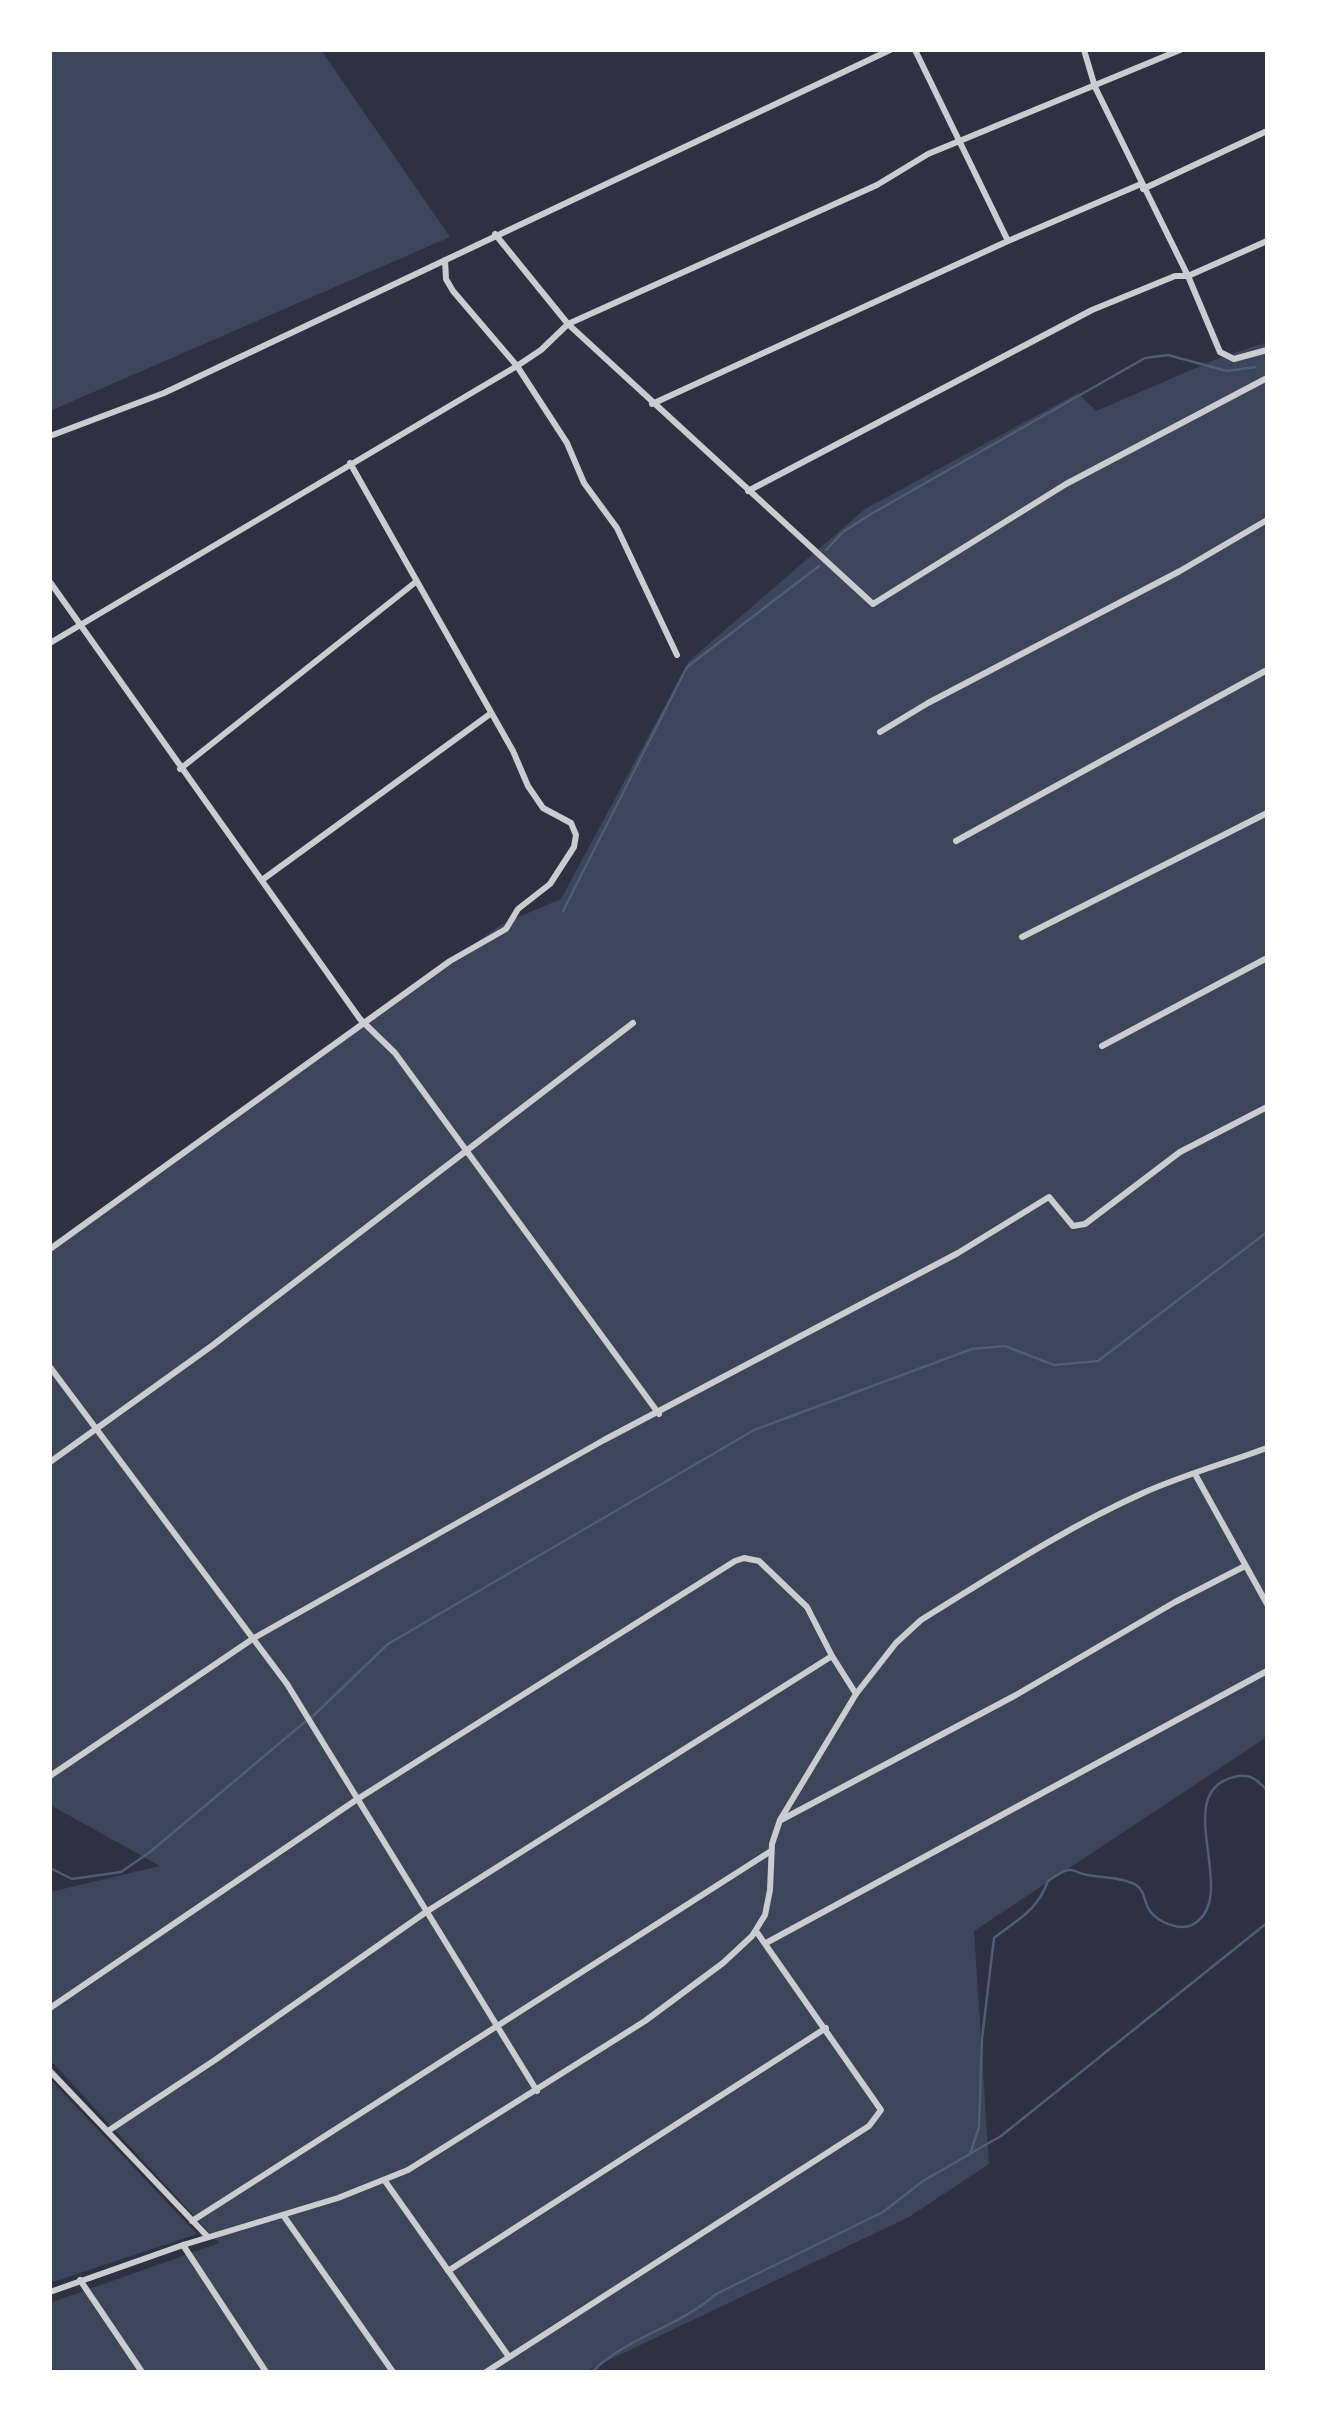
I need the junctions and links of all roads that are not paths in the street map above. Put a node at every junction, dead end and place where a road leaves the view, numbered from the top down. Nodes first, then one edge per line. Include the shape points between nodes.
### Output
1 (890, 50) edge
2 (916, 50) edge
3 (1084, 50) edge
4 (1180, 50) edge
5 (1095, 88) junction
6 (1267, 131) edge
7 (960, 142) junction
8 (1142, 187) junction
9 (495, 234) junction
10 (1267, 241) edge
11 (1008, 242) junction
12 (445, 259) junction
13 (1188, 276) junction
14 (568, 324) junction
15 (1267, 350) edge
16 (517, 366) junction
17 (1267, 378) edge
18 (652, 404) junction
19 (50, 436) edge
20 (350, 463) junction
21 (747, 492) junction
22 (1267, 520) edge
23 (417, 581) junction
24 (50, 582) edge
25 (81, 622) junction
26 (50, 643) edge
27 (677, 654) dead end
28 (1267, 670) edge
29 (490, 714) junction
30 (880, 732) dead end
31 (180, 769) junction
32 (1267, 812) edge
33 (956, 841) dead end
34 (262, 880) junction
35 (1022, 937) dead end
36 (1267, 958) edge
37 (364, 1024) junction
38 (634, 1024) dead end
39 (1102, 1046) dead end
40 (1267, 1107) edge
41 (466, 1152) junction
42 (50, 1249) edge
43 (50, 1367) edge
44 (659, 1414) junction
45 (96, 1429) junction
46 (1267, 1448) edge
47 (50, 1462) edge
48 (1195, 1474) junction
49 (1245, 1566) junction
50 (1267, 1604) edge
51 (254, 1638) junction
52 (832, 1656) junction
53 (1267, 1671) edge
54 (856, 1694) junction
55 (50, 1776) edge
56 (356, 1800) junction
57 (780, 1820) junction
58 (771, 1851) junction
59 (426, 1912) junction
60 (756, 1931) junction
61 (766, 1942) junction
62 (50, 2008) edge
63 (496, 2026) junction
64 (826, 2028) junction
65 (50, 2070) edge
66 (537, 2091) junction
67 (108, 2131) junction
68 (385, 2181) junction
69 (283, 2215) junction
70 (192, 2221) junction
71 (208, 2238) junction
72 (183, 2245) junction
73 (448, 2270) junction
74 (80, 2280) junction
75 (50, 2292) edge
76 (509, 2358) junction
77 (142, 2372) edge
78 (266, 2372) edge
79 (393, 2372) edge
80 (486, 2372) edge

1 - 9 street
2 - 7 street
3 - 5 street
4 - 5 street
5 - 7 street
5 - 8 street
6 - 8 street
7 - 11 street
7 - 14 street
8 - 11 street
8 - 13 street
9 - 12 street
9 - 14 street
10 - 13 street
11 - 18 street
12 - 16 street via 453,291
12 - 19 street via 164,393
13 - 15 street via 1220,352 1234,359
13 - 21 street via 1092,310
14 - 16 street
14 - 18 street
16 - 20 street
16 - 27 street via 617,528
17 - 21 street via 1066,484 873,604
18 - 21 street
20 - 23 street
20 - 25 street
22 - 30 street
23 - 29 street
23 - 31 street
24 - 25 street
25 - 26 street
25 - 31 street
28 - 33 street
29 - 34 street
29 - 37 street via 540,805 570,822 574,847 550,884 506,928
31 - 34 street
32 - 35 street
34 - 37 street
36 - 39 street
37 - 41 street via 395,1053
37 - 42 street
38 - 41 street
40 - 44 street via 1180,1152 1085,1224 1072,1226 1049,1197
41 - 44 street
41 - 45 street
43 - 45 street
44 - 51 street
45 - 47 street
45 - 51 street
46 - 48 street
48 - 49 street
48 - 54 street via 1098,1514 921,1620
49 - 50 street
49 - 57 street
51 - 55 street
51 - 56 street
52 - 54 street
52 - 56 street via 807,1606 759,1561 744,1558
52 - 59 street
53 - 61 street
54 - 57 street
56 - 59 street
56 - 62 street
57 - 58 street
58 - 60 street via 769,1897
58 - 63 street
59 - 63 street
59 - 67 street
60 - 61 street
60 - 66 street via 676,1998
61 - 64 street
63 - 66 street
63 - 70 street
64 - 73 street
64 - 76 street via 881,2110 868,2126
65 - 67 street
66 - 68 street
67 - 70 street
68 - 69 street
68 - 73 street
69 - 71 street
69 - 79 street
70 - 71 street
71 - 72 street
72 - 74 street
72 - 78 street
73 - 76 street
74 - 75 street
74 - 77 street
76 - 80 street

